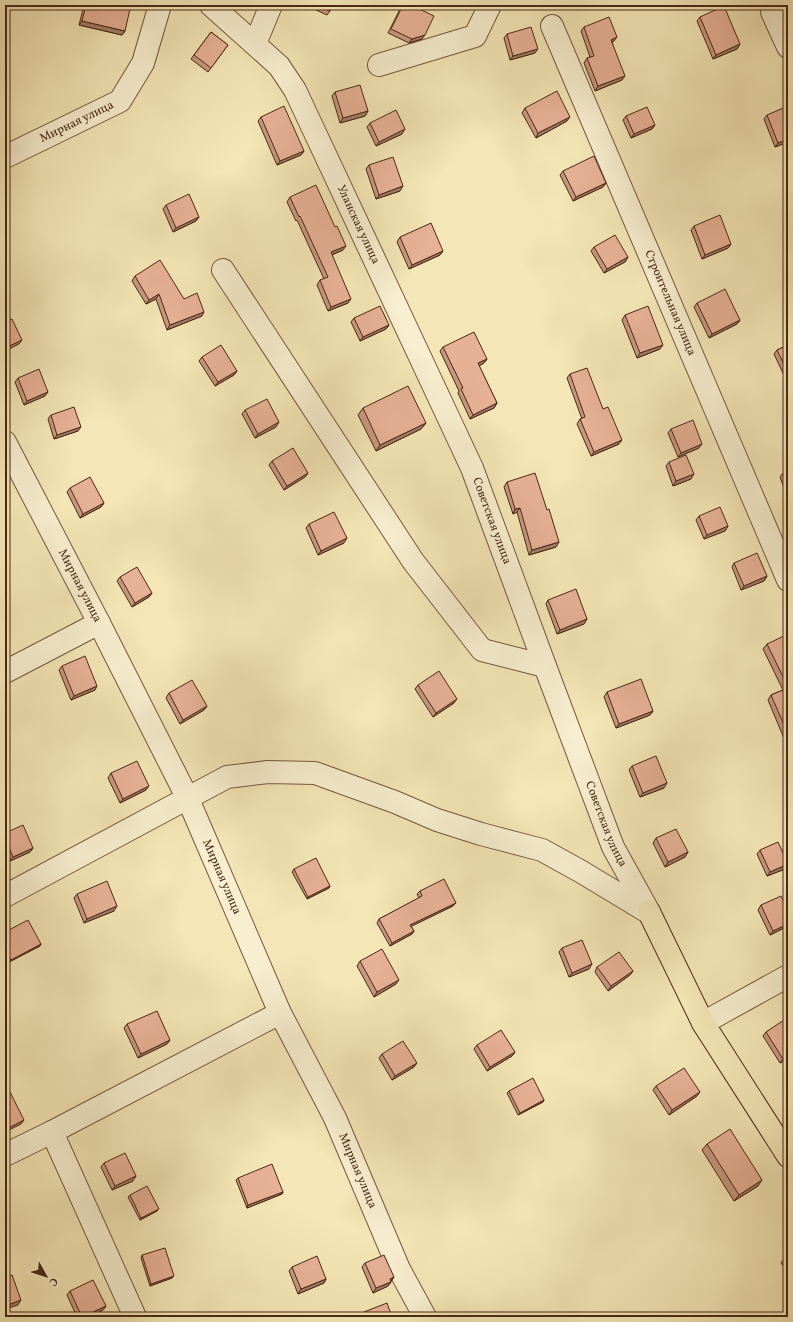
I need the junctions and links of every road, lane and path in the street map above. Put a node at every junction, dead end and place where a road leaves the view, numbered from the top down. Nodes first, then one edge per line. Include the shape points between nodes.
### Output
1 (160, 5) edge
2 (211, 5) edge
3 (271, 5) edge
4 (490, 5) edge
5 (773, 12) edge
6 (552, 26) dead end
7 (255, 44) junction
8 (788, 47) edge
9 (379, 65) dead end
10 (5, 157) edge
11 (223, 270) dead end
12 (6, 445) edge
13 (472, 468) joint
14 (788, 580) edge
15 (99, 623) junction
16 (545, 666) junction
17 (5, 672) edge
18 (188, 799) junction
19 (5, 896) edge
20 (649, 912) junction
21 (788, 976) edge
22 (280, 1013) junction
23 (703, 1023) junction
24 (52, 1132) junction
25 (5, 1155) edge
26 (788, 1156) edge
27 (135, 1317) edge
28 (425, 1317) edge

1 - 10 street, Мирная улица via 143,62 120,101
2 - 7 street, Уланская улица
3 - 7 street
4 - 9 street via 475,36
5 - 8 street
6 - 14 street, Строительная улица
7 - 13 street, Уланская улица via 279,66 295,90
11 - 16 street via 413,561 482,650
12 - 15 street, Мирная улица
13 - 16 street, Советская улица
15 - 17 street
15 - 18 street, Мирная улица
16 - 20 street, Советская улица via 613,847
18 - 19 street
18 - 20 street via 227,777 268,772 315,773 437,820 542,850
18 - 22 street, Мирная улица
20 - 23 main road, Советская улица
21 - 23 street
22 - 24 street
22 - 28 street, Мирная улица via 335,1118 399,1269
23 - 26 main road, Советская улица
24 - 25 street
24 - 27 street

